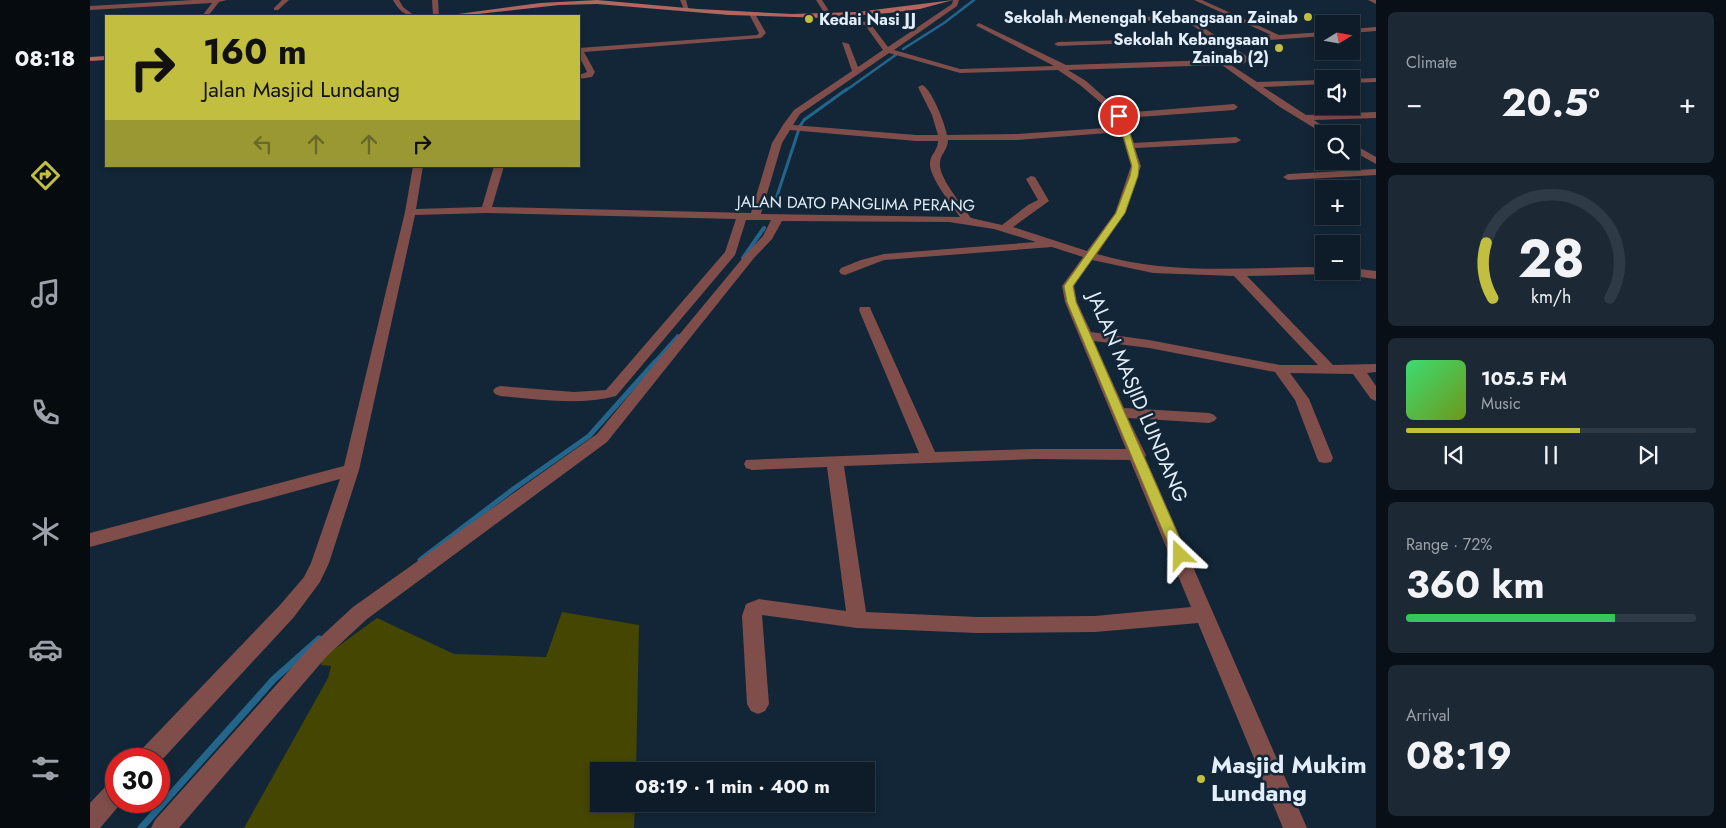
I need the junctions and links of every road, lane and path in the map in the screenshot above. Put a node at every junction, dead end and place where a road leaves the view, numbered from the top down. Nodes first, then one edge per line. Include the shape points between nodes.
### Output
1 (216, 0) edge
2 (224, 0) edge
3 (286, 0) edge
4 (396, 0) edge
5 (435, 0) edge
6 (683, 0) edge
7 (819, 0) edge
8 (950, 0) edge
9 (956, 0) edge
10 (1197, 0) edge
11 (1371, 0) edge
12 (596, 1) edge
13 (1376, 2) edge
14 (90, 8) edge
15 (276, 9) dead end
16 (687, 10) junction
17 (752, 14) junction
18 (827, 14) junction
19 (206, 15) edge
20 (411, 15) edge
21 (436, 15) edge
22 (455, 15) edge
23 (1033, 21) dead end
24 (979, 26) dead end
25 (1376, 29) edge
26 (1360, 31) edge
27 (1315, 35) edge
28 (1280, 37) junction
29 (1161, 40) dead end
30 (1221, 41) junction
31 (1122, 42) junction
32 (845, 44) dead end
33 (1058, 44) dead end
34 (1129, 47) dead end
35 (887, 50) junction
36 (580, 52) edge
37 (580, 52) edge
38 (848, 55) junction
39 (857, 56) dead end
40 (105, 58) edge
41 (1142, 58) dead end
42 (90, 59) edge
43 (1223, 62) junction
44 (1148, 64) junction
45 (1064, 68) junction
46 (856, 71) junction
47 (580, 77) edge
48 (1376, 80) edge
49 (1360, 81) edge
50 (1315, 82) edge
51 (1254, 85) junction
52 (922, 87) dead end
53 (1234, 107) dead end
54 (1376, 115) edge
55 (1119, 116) junction
56 (1304, 118) junction
57 (1315, 125) edge
58 (795, 128) junction
59 (1124, 130) junction
60 (944, 137) junction
61 (1236, 140) dead end
62 (1130, 146) junction
63 (1360, 149) edge
64 (1376, 150) edge
65 (1360, 151) edge
66 (1376, 161) edge
67 (418, 167) edge
68 (499, 167) edge
69 (1376, 172) edge
70 (1288, 177) dead end
71 (1031, 179) dead end
72 (486, 210) junction
73 (410, 212) junction
74 (749, 216) junction
75 (778, 217) junction
76 (967, 220) junction
77 (1005, 228) junction
78 (1055, 243) junction
79 (1091, 255) junction
80 (1315, 270) edge
81 (845, 271) dead end
82 (1238, 273) junction
83 (1360, 273) edge
84 (1376, 275) edge
85 (865, 310) dead end
86 (1088, 336) junction
87 (1376, 368) edge
88 (1280, 369) junction
89 (1329, 369) junction
90 (1358, 370) junction
91 (500, 391) dead end
92 (1376, 396) edge
93 (1120, 413) junction
94 (1209, 418) dead end
95 (1138, 455) junction
96 (930, 458) junction
97 (1324, 458) dead end
98 (835, 463) junction
99 (752, 464) dead end
100 (351, 470) junction
101 (90, 540) edge
102 (1205, 614) junction
103 (857, 620) junction
104 (758, 704) dead end
105 (158, 748) edge
106 (105, 804) edge
107 (90, 821) edge
108 (163, 828) edge
109 (1295, 828) edge

1 - 2 street
1 - 14 street
1 - 19 street
3 - 15 street
4 - 20 street
5 - 21 street
6 - 16 street
7 - 18 street
8 - 18 main road via 899,10
9 - 35 street via 956,5
10 - 28 street
11 - 13 street
12 - 16 main road
12 - 22 main road
16 - 17 main road
17 - 18 main road
17 - 36 street via 763,33 759,37
18 - 35 street via 834,22 867,24
23 - 30 street via 1174,18 1191,23
24 - 45 street, JALAN MASJID LUNDANG
25 - 26 street
27 - 28 street
28 - 30 street
29 - 31 street
30 - 43 street via 1248,59
31 - 33 street
31 - 34 street
32 - 38 street
35 - 45 street via 960,71
35 - 46 street via 870,58
37 - 47 street via 591,72
38 - 39 street
38 - 46 street
40 - 42 main road
41 - 44 street
43 - 44 street
43 - 51 street
44 - 45 street
45 - 55 street, JALAN MASJID LUNDANG
46 - 58 street via 797,112
48 - 49 street
50 - 51 street
51 - 56 street
52 - 60 street
53 - 55 street
54 - 56 street
55 - 59 street, JALAN MASJID LUNDANG
56 - 57 street
58 - 60 street via 916,138
58 - 74 street via 777,143
59 - 60 street via 1026,137
59 - 62 street, JALAN MASJID LUNDANG
60 - 76 street via 942,151 934,165
61 - 62 street
62 - 79 street, JALAN MASJID LUNDANG via 1136,166 1131,185 1120,213
63 - 64 street
65 - 66 street
67 - 73 street
68 - 72 street
69 - 70 street
71 - 77 street via 1044,202
72 - 73 street, JALAN DATO PANGLIMA PERANG
72 - 74 street, JALAN DATO PANGLIMA PERANG
73 - 100 street
74 - 75 street, JALAN DATO PANGLIMA PERANG
74 - 91 street via 731,253 610,393 599,396
75 - 76 street, JALAN DATO PANGLIMA PERANG
75 - 108 street via 768,237 602,438 360,613 320,650
76 - 77 street, JALAN DATO PANGLIMA PERANG
77 - 78 street, JALAN DATO PANGLIMA PERANG
78 - 79 street, JALAN DATO PANGLIMA PERANG
78 - 81 street via 884,257
79 - 82 street, JALAN DATO PANGLIMA PERANG via 1158,271
79 - 86 street, JALAN MASJID LUNDANG via 1068,286
80 - 82 street, JALAN DATO PANGLIMA PERANG
82 - 89 street
83 - 84 street
85 - 96 street
86 - 88 street via 1150,344
86 - 93 street, JALAN MASJID LUNDANG
87 - 90 street
88 - 89 street
88 - 97 street via 1302,399
89 - 90 street
90 - 92 street
93 - 94 street
93 - 95 street, JALAN MASJID LUNDANG
95 - 96 street
95 - 102 street, JALAN MASJID LUNDANG
96 - 98 street
98 - 99 street
98 - 103 street
100 - 101 street
100 - 105 street via 311,582
102 - 103 street via 1095,624 977,625
102 - 109 street, JALAN MASJID LUNDANG
103 - 104 street via 759,607 753,610
106 - 107 street

